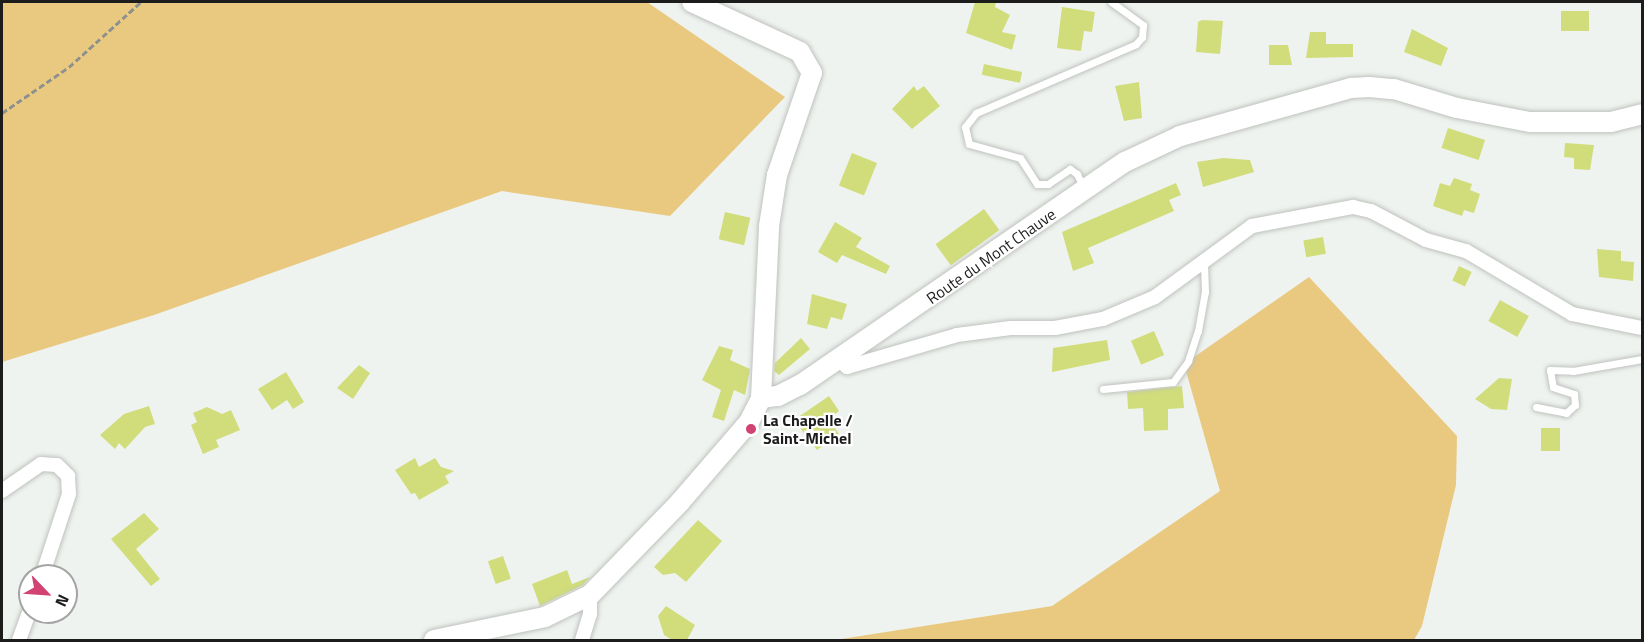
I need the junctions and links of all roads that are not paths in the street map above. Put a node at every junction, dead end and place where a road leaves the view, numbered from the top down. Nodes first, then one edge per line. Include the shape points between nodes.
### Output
1 (692, 2) edge
2 (1111, 2) edge
3 (1642, 114) edge
4 (1085, 191) junction
5 (1204, 262) junction
6 (1642, 328) edge
7 (1642, 359) edge
8 (839, 360) junction
9 (1103, 389) dead end
10 (762, 398) junction
11 (1536, 407) dead end
12 (2, 491) edge
13 (46, 564) edge
14 (590, 595) junction
15 (25, 624) edge
16 (19, 640) edge
17 (434, 640) edge
18 (582, 640) edge

1 - 10 street via 800,52 812,73 777,175 769,226
2 - 4 lane via 1143,25 1142,38 1136,44 976,113 965,126 969,144 1020,158 1037,184 1048,184 1070,169
3 - 4 street, Route du Mont Chauve via 1611,122 1530,122 1457,108 1394,89 1351,88 1180,136 1125,162
4 - 8 street, Route du Mont Chauve
5 - 6 street via 1252,226 1353,207 1371,211 1426,240 1466,251 1572,314
5 - 8 street via 1155,297 1103,319 1055,328 1011,328 957,335 847,367
5 - 9 lane via 1205,292 1198,332 1188,361 1173,382
7 - 11 lane via 1573,371 1550,370 1553,387 1574,394 1575,405 1566,413
8 - 10 street, Route du Mont Chauve via 789,390
10 - 14 street via 749,422 727,448
12 - 13 street via 40,464 57,465 68,476 69,494
14 - 17 street via 545,617
14 - 18 street via 590,614
15 - 16 street

